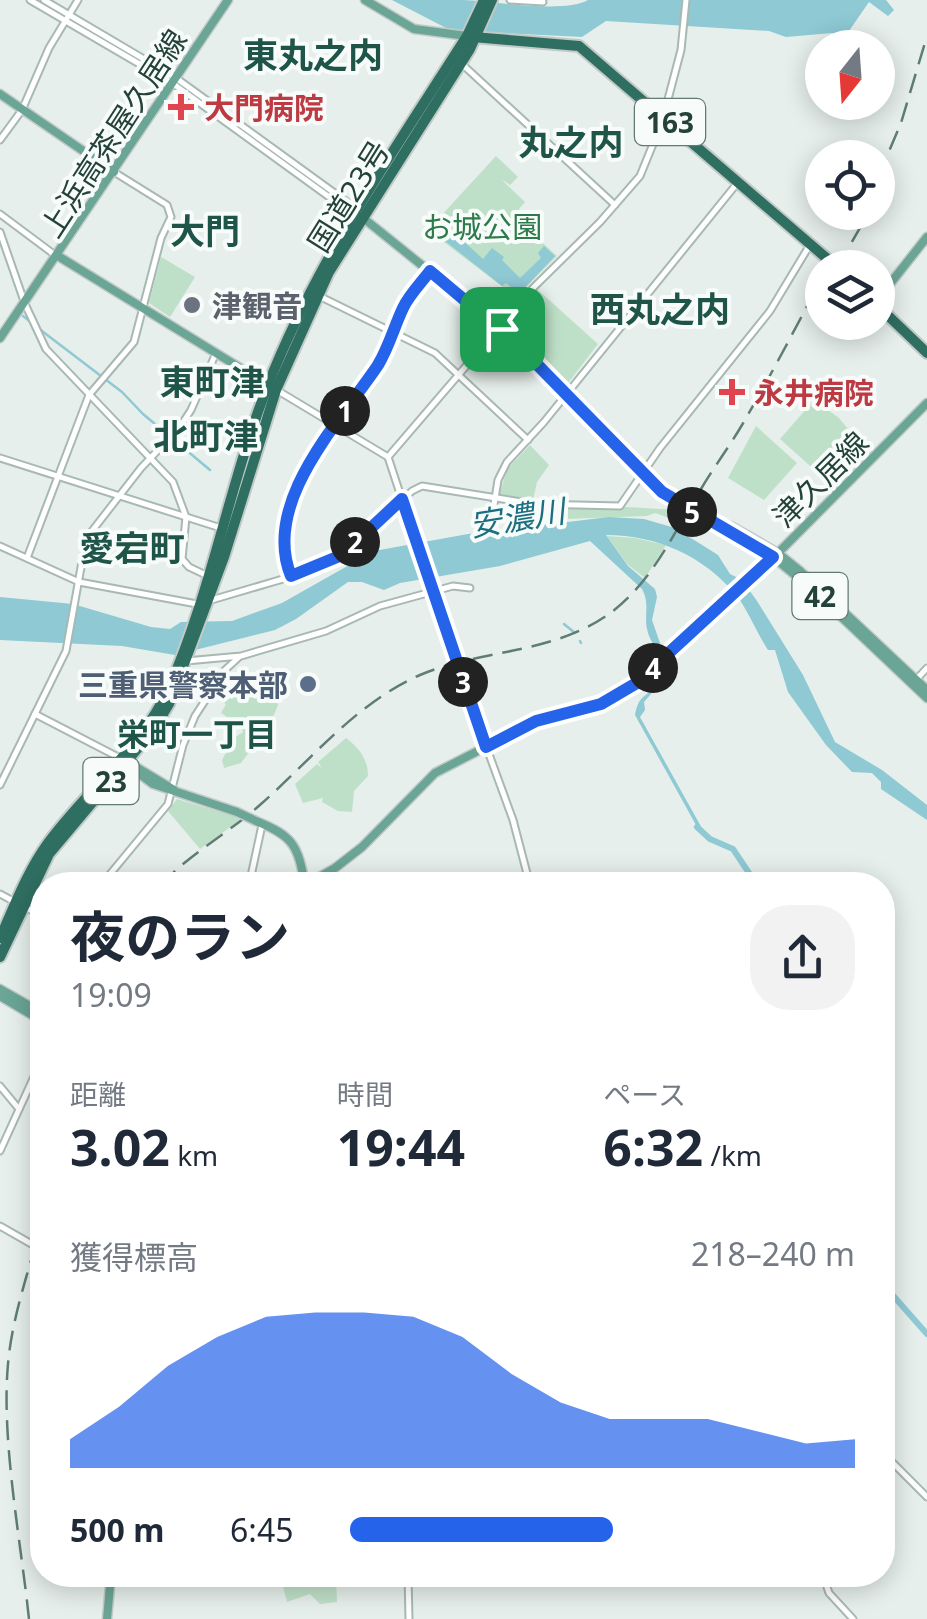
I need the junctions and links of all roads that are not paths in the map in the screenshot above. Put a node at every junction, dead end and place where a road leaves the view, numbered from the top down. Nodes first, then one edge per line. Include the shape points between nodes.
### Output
1 (30, 0) edge
2 (44, 0) edge
3 (78, 0) edge
4 (228, 0) edge
5 (365, 0) edge
6 (510, 0) edge
7 (686, 0) edge
8 (489, 1) edge
9 (543, 2) edge
10 (67, 18) junction
11 (472, 36) junction
12 (461, 63) junction
13 (174, 81) junction
14 (0, 94) edge
15 (22, 110) junction
16 (663, 116) junction
17 (0, 140) edge
18 (114, 172) junction
19 (739, 182) junction
20 (615, 205) junction
21 (0, 214) edge
22 (358, 214) junction
23 (0, 232) edge
24 (927, 238) edge
25 (811, 243) junction
26 (819, 250) edge
27 (58, 256) junction
28 (430, 271) junction
29 (895, 280) edge
30 (319, 296) junction
31 (26, 304) junction
32 (144, 309) junction
33 (895, 320) edge
34 (502, 329) junction
35 (394, 330) junction
36 (0, 338) edge
37 (216, 352) junction
38 (927, 353) edge
39 (461, 375) junction
40 (272, 388) junction
41 (566, 394) junction
42 (90, 395) junction
43 (927, 403) edge
44 (336, 424) junction
45 (528, 441) junction
46 (388, 456) junction
47 (0, 458) edge
48 (152, 458) junction
49 (642, 472) junction
50 (58, 476) junction
51 (120, 496) junction
52 (402, 499) junction
53 (494, 499) junction
54 (186, 516) junction
55 (492, 517) dead end
56 (227, 530) junction
57 (0, 546) edge
58 (775, 555) junction
59 (27, 558) junction
60 (208, 576) junction
61 (291, 576) junction
62 (79, 582) junction
63 (470, 588) dead end
64 (431, 591) junction
65 (203, 604) junction
66 (240, 656) junction
67 (184, 660) junction
68 (927, 668) edge
69 (914, 682) junction
70 (927, 690) edge
71 (927, 698) edge
72 (35, 714) junction
73 (486, 747) junction
74 (125, 760) junction
75 (0, 785) edge
76 (174, 790) junction
77 (259, 822) junction
78 (39, 872) edge
79 (112, 872) edge
80 (252, 872) edge
81 (303, 872) edge
82 (328, 872) edge
83 (526, 872) edge
84 (30, 887) edge
85 (0, 894) edge
86 (20, 904) junction
87 (30, 909) edge
88 (0, 938) edge
89 (0, 957) edge
90 (0, 993) edge
91 (30, 1007) edge
92 (30, 1013) edge
93 (0, 1086) edge
94 (30, 1086) edge
95 (19, 1109) junction
96 (0, 1151) edge
97 (0, 1226) edge
98 (30, 1243) edge
99 (895, 1465) edge
100 (927, 1496) edge
101 (107, 1587) edge
102 (408, 1587) edge
103 (827, 1587) edge
104 (105, 1619) edge
105 (409, 1619) edge
106 (853, 1619) edge

1 - 10 street
2 - 10 street
3 - 10 street
4 - 13 main road, 上浜高茶屋久居線
5 - 11 main road via 414,29
6 - 9 street
7 - 16 street
8 - 11 highway, 国道23号 / 23
10 - 13 street
10 - 15 street
11 - 12 highway, 国道23号 / 23
11 - 16 highway, 163 via 578,46
11 - 22 highway, 国道23号 / 23
12 - 20 street
12 - 22 highway, 国道23号 / 23
13 - 18 main road, 上浜高茶屋久居線
13 - 22 street
14 - 15 main road
15 - 17 street
15 - 18 main road
16 - 19 highway, 163
16 - 20 street via 640,176
18 - 27 main road, 上浜高茶屋久居線
18 - 32 street via 171,213
19 - 25 highway, 163
19 - 41 street
20 - 34 street
21 - 27 street
22 - 28 main road, 42
22 - 30 highway, 国道23号 / 23
22 - 40 highway, 国道23号 / 23 via 328,256
23 - 31 street
24 - 29 main road
25 - 26 highway, 163
25 - 49 street via 770,312
27 - 31 main road, 上浜高茶屋久居線
27 - 32 main road
28 - 34 main road, 42
28 - 35 street
30 - 35 street
30 - 40 highway, 国道23号 / 23
31 - 36 main road, 上浜高茶屋久居線
31 - 42 street via 46,348
32 - 37 main road
32 - 42 street via 132,347
33 - 38 highway
34 - 39 street
34 - 41 main road, 42
35 - 39 street
35 - 44 street
37 - 40 main road
37 - 48 street via 191,410
39 - 45 street
39 - 46 street
40 - 44 street
40 - 56 highway, 国道23号 / 23
41 - 45 street
41 - 49 main road, 42
42 - 48 street
42 - 50 street
43 - 58 main road, 津久居線
44 - 46 street
44 - 61 street via 298,486 282,543
45 - 53 street via 502,469
46 - 52 street
47 - 50 street
48 - 51 street
48 - 54 street via 173,482
49 - 53 street via 620,506
49 - 58 main road, 42 via 677,504
50 - 51 street
50 - 59 street
51 - 54 street
51 - 62 street via 87,543
52 - 53 street via 422,486
52 - 61 street via 342,555
52 - 64 street
53 - 55 street
54 - 56 street
54 - 60 street via 182,559
56 - 60 highway, 国道23号 / 23
56 - 65 highway, 国道23号 / 23
57 - 59 street
58 - 69 main road, 42
58 - 73 main road, 津久居線 via 614,698 536,721
59 - 62 street
60 - 65 highway, 国道23号 / 23
61 - 65 street
62 - 65 street
62 - 72 street via 67,648
63 - 64 street
64 - 66 street
64 - 73 street, bridge
65 - 67 highway, 国道23号 / 23
66 - 67 street
66 - 76 street via 195,716
67 - 74 highway, 国道23号 / 23
68 - 69 street
69 - 70 main road, 42
69 - 71 main road, 42
72 - 74 street
72 - 75 street
73 - 82 main road, 津久居線 via 435,773
73 - 83 street
74 - 76 main road
74 - 78 highway, 国道23号 / 23
76 - 77 main road, bridge
76 - 79 street
77 - 80 street
77 - 81 main road via 292,842
84 - 86 highway, 国道23号 / 23
85 - 86 street
86 - 87 street
86 - 88 highway, 国道23号 / 23
86 - 89 highway, 国道23号 / 23
90 - 91 main road
90 - 92 main road
93 - 95 street
94 - 95 street
95 - 96 street
97 - 98 street
99 - 100 street
101 - 104 main road
102 - 105 street
103 - 106 street

